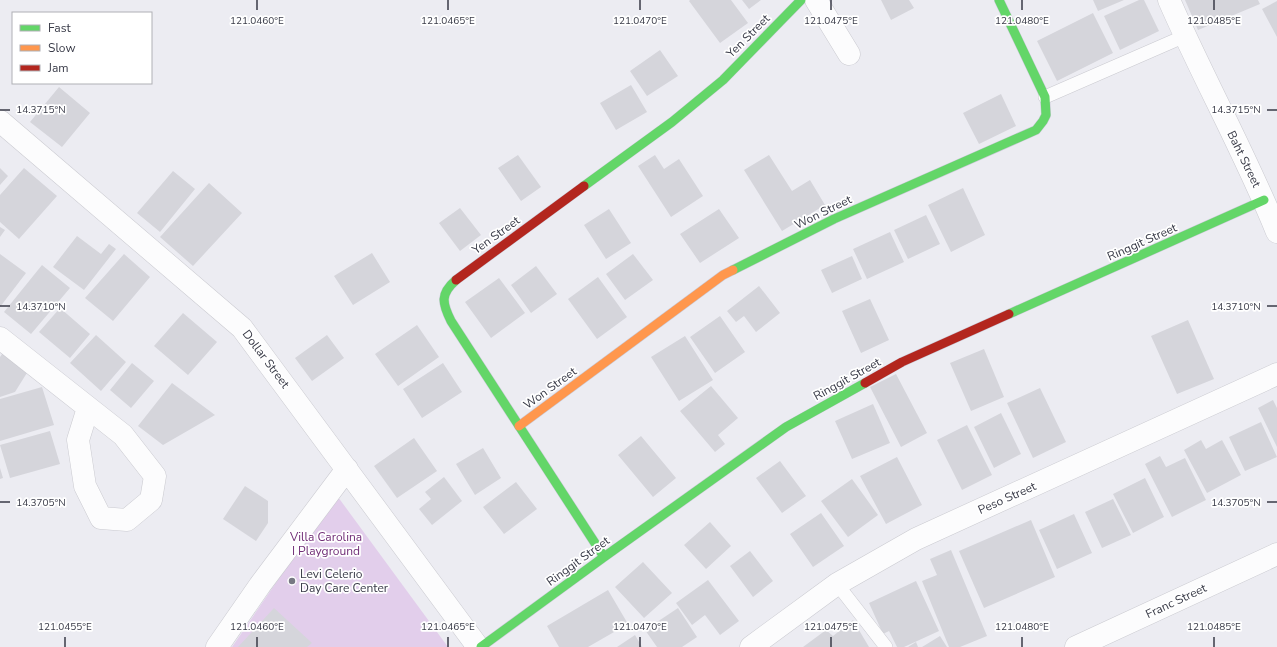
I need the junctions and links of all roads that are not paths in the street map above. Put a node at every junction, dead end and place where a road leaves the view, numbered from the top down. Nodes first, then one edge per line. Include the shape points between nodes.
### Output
1 (801, 0) edge
2 (816, 0) edge
3 (999, 0) edge
4 (1169, 0) edge
5 (1184, 36) junction
6 (849, 54) dead end
7 (1045, 97) junction
8 (0, 121) edge
9 (1264, 200) junction
10 (1277, 232) edge
11 (0, 338) edge
12 (1277, 374) edge
13 (88, 408) junction
14 (519, 426) junction
15 (347, 469) junction
16 (1277, 554) edge
17 (604, 557) junction
18 (837, 584) junction
19 (217, 647) edge
20 (480, 647) edge
21 (751, 647) edge
22 (886, 647) edge
23 (1076, 647) edge

1 - 14 street, Yen Street via 723,80 672,122 449,285 444,306 451,321
2 - 6 street
3 - 7 street, Won Street
4 - 5 street, Baht Street
5 - 7 lane
5 - 9 street, Baht Street
7 - 14 street, Won Street via 1048,112 1036,130 834,219 723,276
8 - 15 street, Dollar Street via 242,328
9 - 10 street, Baht Street
9 - 17 street, Ringgit Street via 902,362 786,427
11 - 13 street
12 - 18 street, Peso Street via 916,539
13 - 13 street via 123,435 155,476 151,500 127,520 101,518 85,486 78,440
14 - 17 street, Yen Street
15 - 19 street
15 - 20 street, Dollar Street
16 - 23 street, Franc Street
17 - 20 street, Ringgit Street
18 - 21 street, Peso Street
18 - 22 lane

